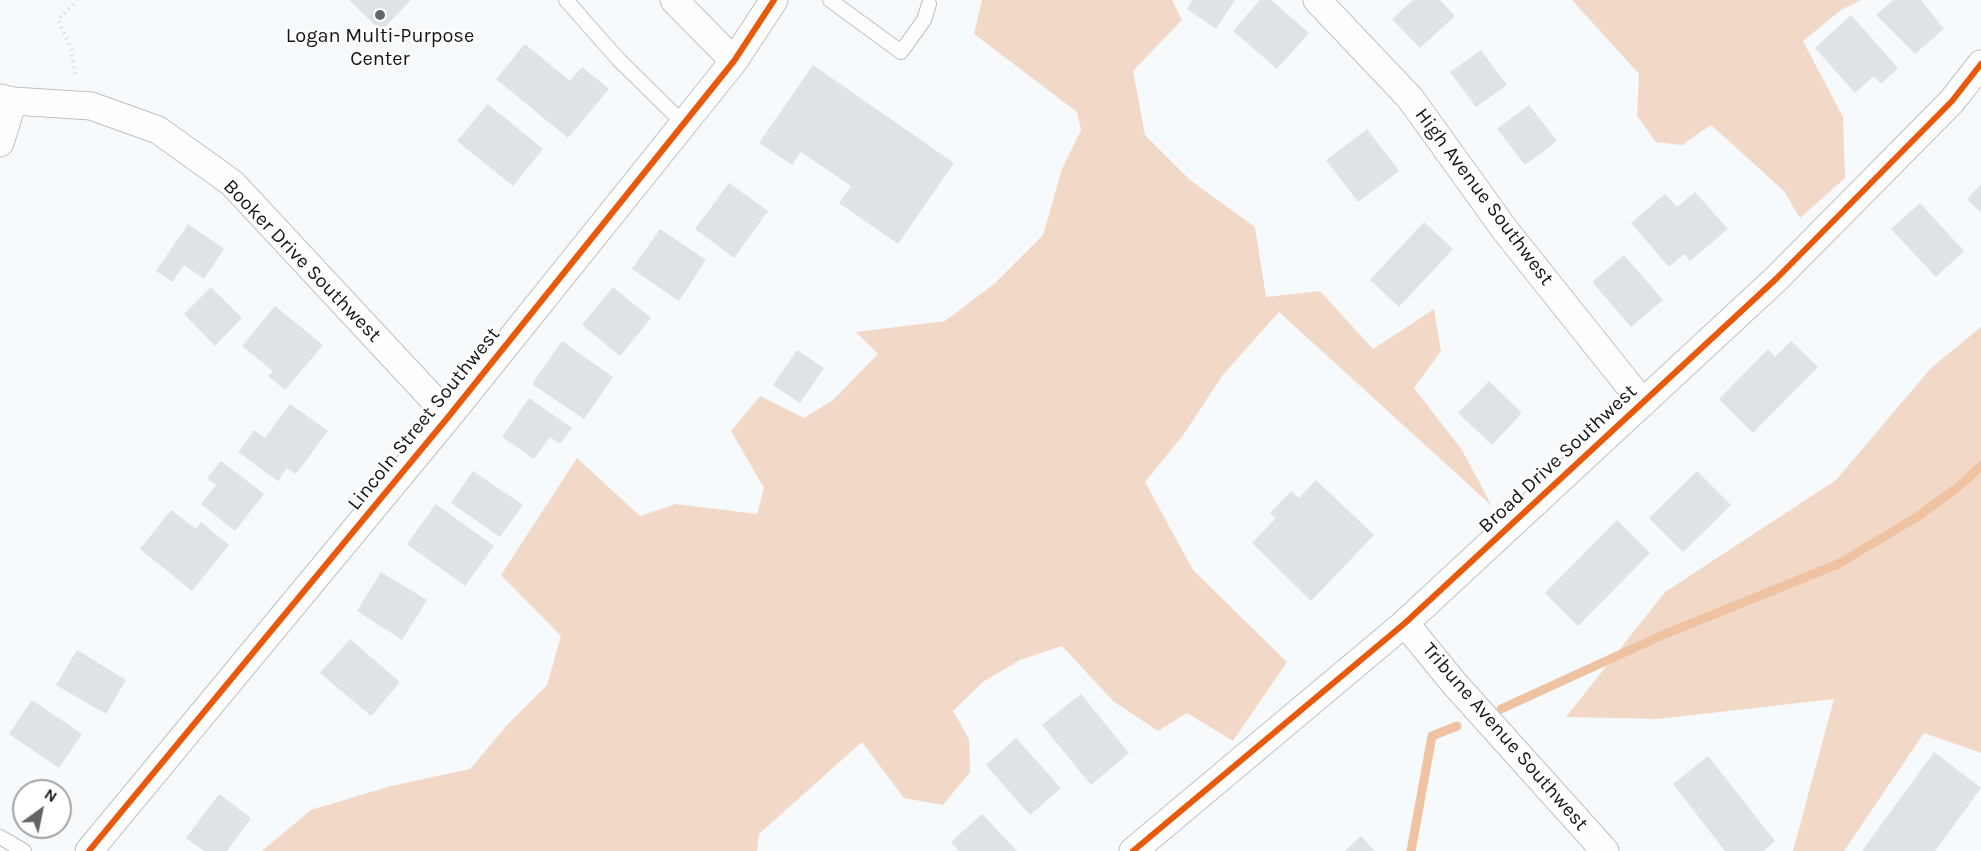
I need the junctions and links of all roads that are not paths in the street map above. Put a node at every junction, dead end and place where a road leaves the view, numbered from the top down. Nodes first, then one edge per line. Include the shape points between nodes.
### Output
1 (566, 0) edge
2 (674, 0) edge
3 (774, 0) edge
4 (830, 0) edge
5 (1317, 0) edge
6 (929, 4) dead end
7 (734, 61) junction
8 (1981, 64) edge
9 (6, 99) edge
10 (684, 124) junction
11 (0, 143) edge
12 (1643, 403) junction
13 (448, 416) junction
14 (1405, 623) junction
15 (0, 837) edge
16 (24, 851) edge
17 (89, 851) edge
18 (1133, 851) edge
19 (1605, 851) edge

1 - 10 lane via 618,59
2 - 7 street
3 - 7 street, Lincoln Street Southwest
4 - 6 lane via 901,52 924,20
5 - 12 street, High Avenue Southwest via 1410,98 1505,230
7 - 10 street, Lincoln Street Southwest
8 - 12 street, Broad Drive Southwest via 1952,101 1784,271
9 - 11 street
9 - 13 street, Booker Drive Southwest via 91,106 158,130 232,183
10 - 13 street, Lincoln Street Southwest
12 - 14 street, Broad Drive Southwest
13 - 17 street, Lincoln Street Southwest
14 - 18 street, Broad Drive Southwest
14 - 19 street, Tribune Avenue Southwest
15 - 16 lane

